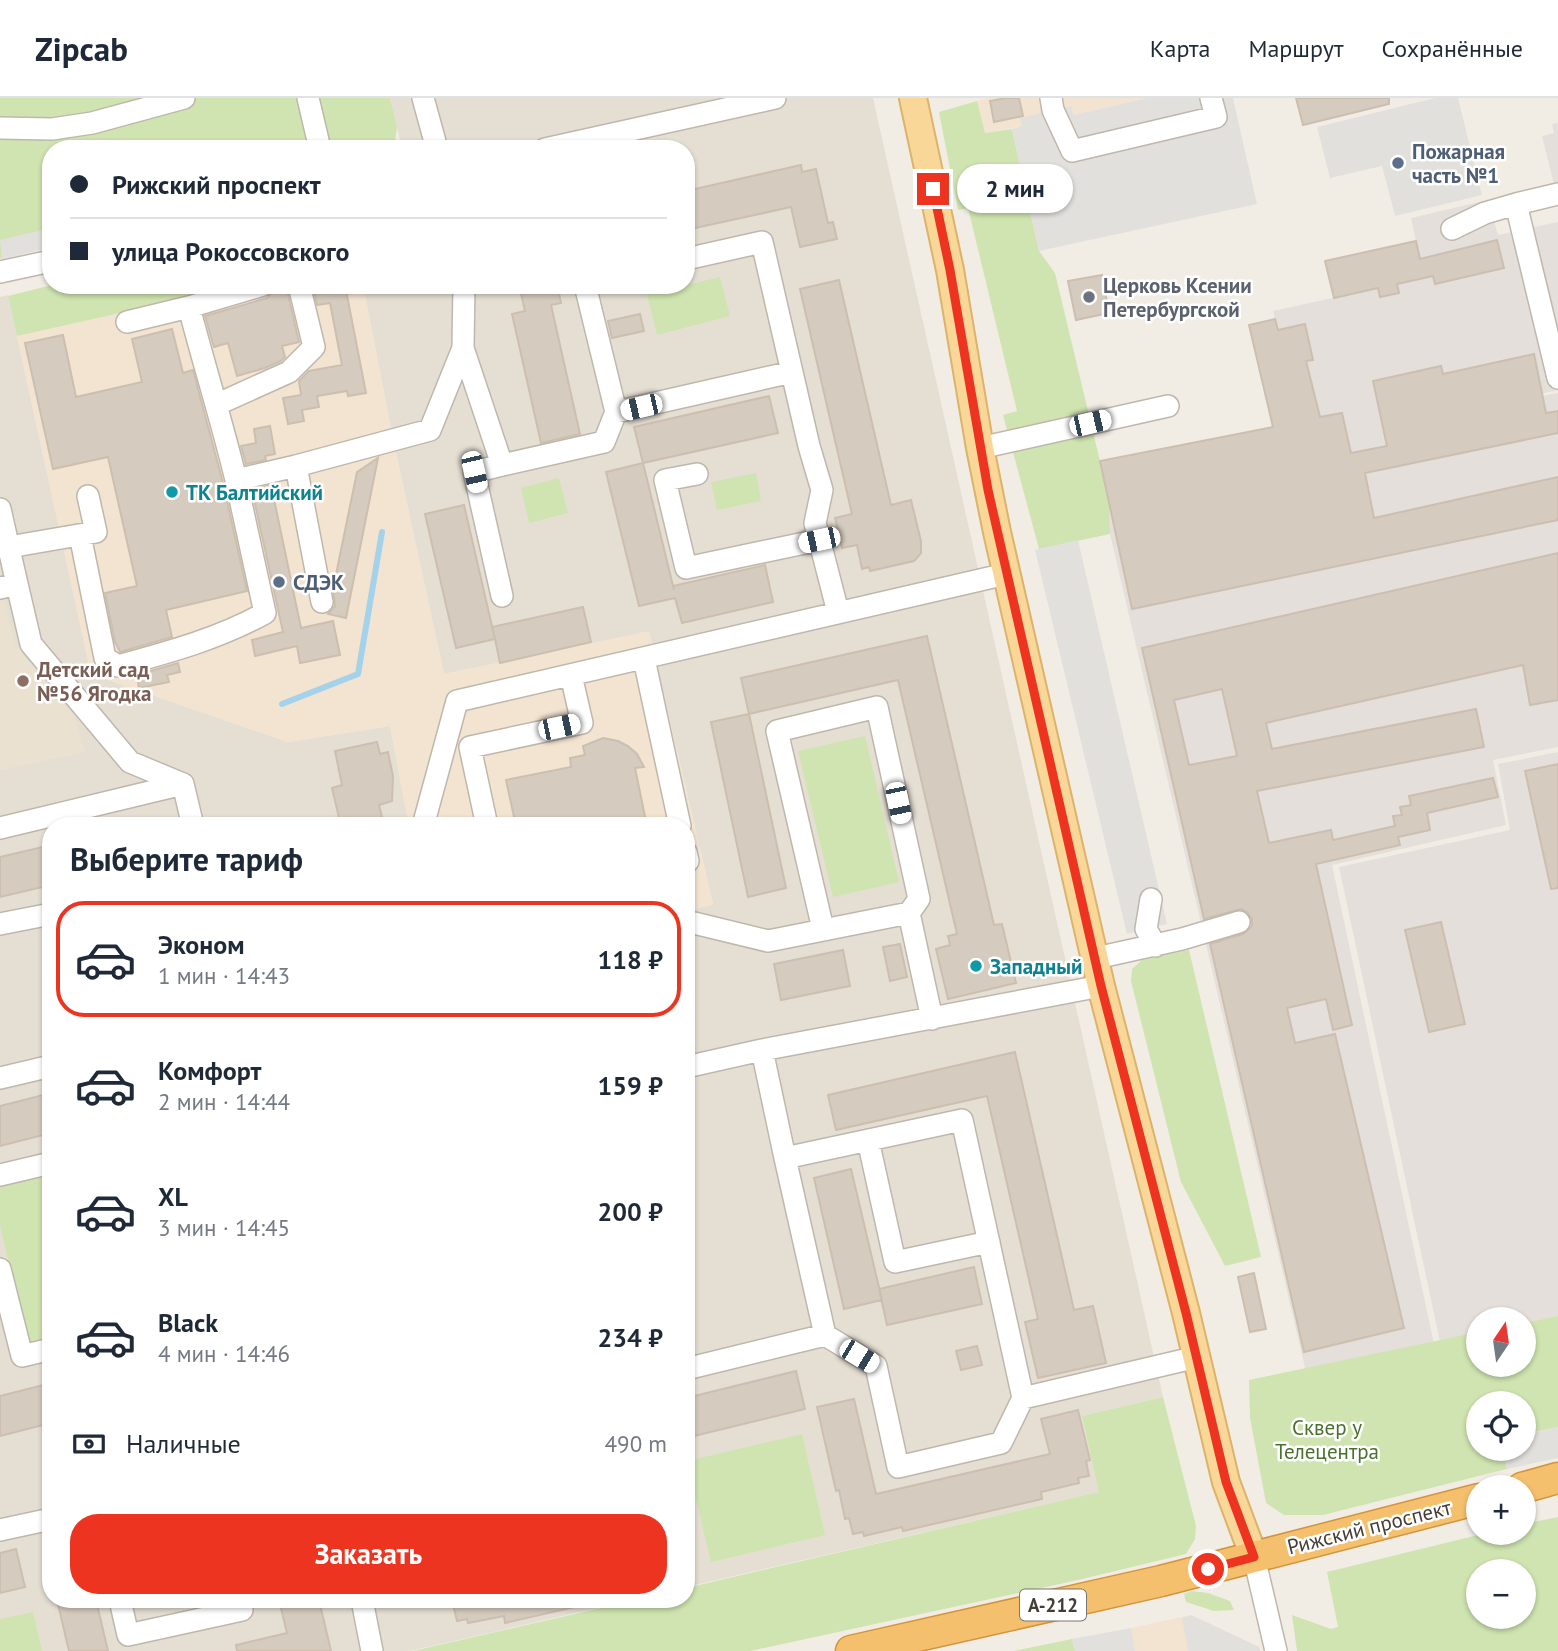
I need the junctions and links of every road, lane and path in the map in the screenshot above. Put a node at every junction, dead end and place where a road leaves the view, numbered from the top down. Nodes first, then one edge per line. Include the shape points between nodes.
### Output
1 (184, 98) edge
2 (308, 98) edge
3 (423, 98) edge
4 (775, 98) edge
5 (913, 98) edge
6 (1051, 98) edge
7 (1211, 98) edge
8 (0, 128) edge
9 (318, 140) edge
10 (435, 140) edge
11 (586, 140) edge
12 (1558, 194) edge
13 (1516, 204) junction
14 (1452, 229) dead end
15 (695, 256) edge
16 (42, 263) edge
17 (0, 272) edge
18 (233, 294) edge
19 (301, 294) edge
20 (464, 294) edge
21 (587, 294) edge
22 (190, 307) junction
23 (127, 322) dead end
24 (463, 348) junction
25 (792, 372) junction
26 (1558, 378) edge
27 (218, 404) junction
28 (1168, 406) dead end
29 (616, 412) junction
30 (980, 448) junction
31 (502, 465) junction
32 (296, 466) junction
33 (697, 474) dead end
34 (236, 480) junction
35 (88, 496) dead end
36 (0, 509) edge
37 (80, 535) junction
38 (819, 540) junction
39 (9, 547) junction
40 (1006, 574) junction
41 (8, 586) edge
42 (502, 596) dead end
43 (321, 602) dead end
44 (838, 612) junction
45 (644, 659) junction
46 (571, 675) junction
47 (183, 784) junction
48 (46, 817) edge
49 (190, 817) edge
50 (425, 817) edge
51 (485, 817) edge
52 (678, 817) edge
53 (42, 818) edge
54 (0, 828) edge
55 (1151, 899) dead end
56 (909, 913) junction
57 (42, 916) edge
58 (1239, 922) dead end
59 (695, 923) edge
60 (0, 924) edge
61 (823, 929) junction
62 (1156, 946) junction
63 (1096, 958) junction
64 (1101, 986) junction
65 (932, 1019) junction
66 (762, 1050) junction
67 (695, 1065) edge
68 (42, 1068) edge
69 (0, 1078) edge
70 (869, 1140) junction
71 (785, 1158) junction
72 (42, 1165) edge
73 (0, 1175) edge
74 (989, 1242) junction
75 (0, 1269) edge
76 (825, 1335) junction
77 (42, 1351) edge
78 (1197, 1357) junction
79 (695, 1367) edge
80 (1023, 1398) junction
81 (1558, 1478) edge
82 (1536, 1484) edge
83 (1466, 1502) edge
84 (42, 1521) edge
85 (0, 1530) edge
86 (1254, 1557) junction
87 (122, 1608) edge
88 (242, 1608) edge
89 (364, 1608) edge
90 (861, 1650) edge
91 (372, 1651) edge
92 (1276, 1651) edge

1 - 8 street via 92,123 52,129
2 - 9 street
3 - 10 street
4 - 11 street
5 - 30 main road via 950,270
6 - 7 street via 1072,151 1216,117
12 - 13 street
13 - 14 street
13 - 26 street
15 - 25 street via 762,243
16 - 17 street
18 - 22 street
19 - 27 street via 314,347 289,372
20 - 24 street
21 - 29 street
22 - 23 street
22 - 27 street
24 - 31 street
24 - 32 street via 430,430
25 - 29 street
25 - 38 street via 822,490 815,523
27 - 34 street
28 - 30 street
29 - 31 street via 604,442
30 - 40 main road
31 - 42 street via 474,472
32 - 34 street
32 - 43 street
33 - 38 street via 665,480 686,568
34 - 37 street via 265,613 192,645 118,667 105,658
35 - 37 street via 96,532
36 - 39 street
37 - 39 street
38 - 44 street
39 - 41 street
40 - 44 street
40 - 63 main road
41 - 47 street via 31,644 130,762
44 - 45 street
45 - 46 street
45 - 52 street
46 - 50 street via 457,701
46 - 51 street via 582,723 470,747
47 - 48 street
47 - 49 street
53 - 54 street
55 - 62 street via 1146,929
56 - 61 street
56 - 61 street via 919,899 877,708 777,731
56 - 65 street
57 - 60 street
58 - 62 street
59 - 61 street via 768,941
62 - 63 street
63 - 64 main road
64 - 65 street
64 - 78 main road
65 - 66 street
66 - 67 street
66 - 71 street
68 - 69 street
70 - 71 street
70 - 74 street via 962,1121
70 - 74 street via 895,1262
71 - 76 street
72 - 73 street
74 - 80 street
75 - 77 street via 22,1356
76 - 79 street
76 - 80 street via 876,1366 898,1467 1001,1443
78 - 80 street
78 - 86 main road via 1226,1482
81 - 82 highway
83 - 86 highway, Рижский проспект / А-212
84 - 85 street
86 - 90 highway, Рижский проспект / А-212
86 - 92 street
87 - 88 street via 128,1635
89 - 91 street

